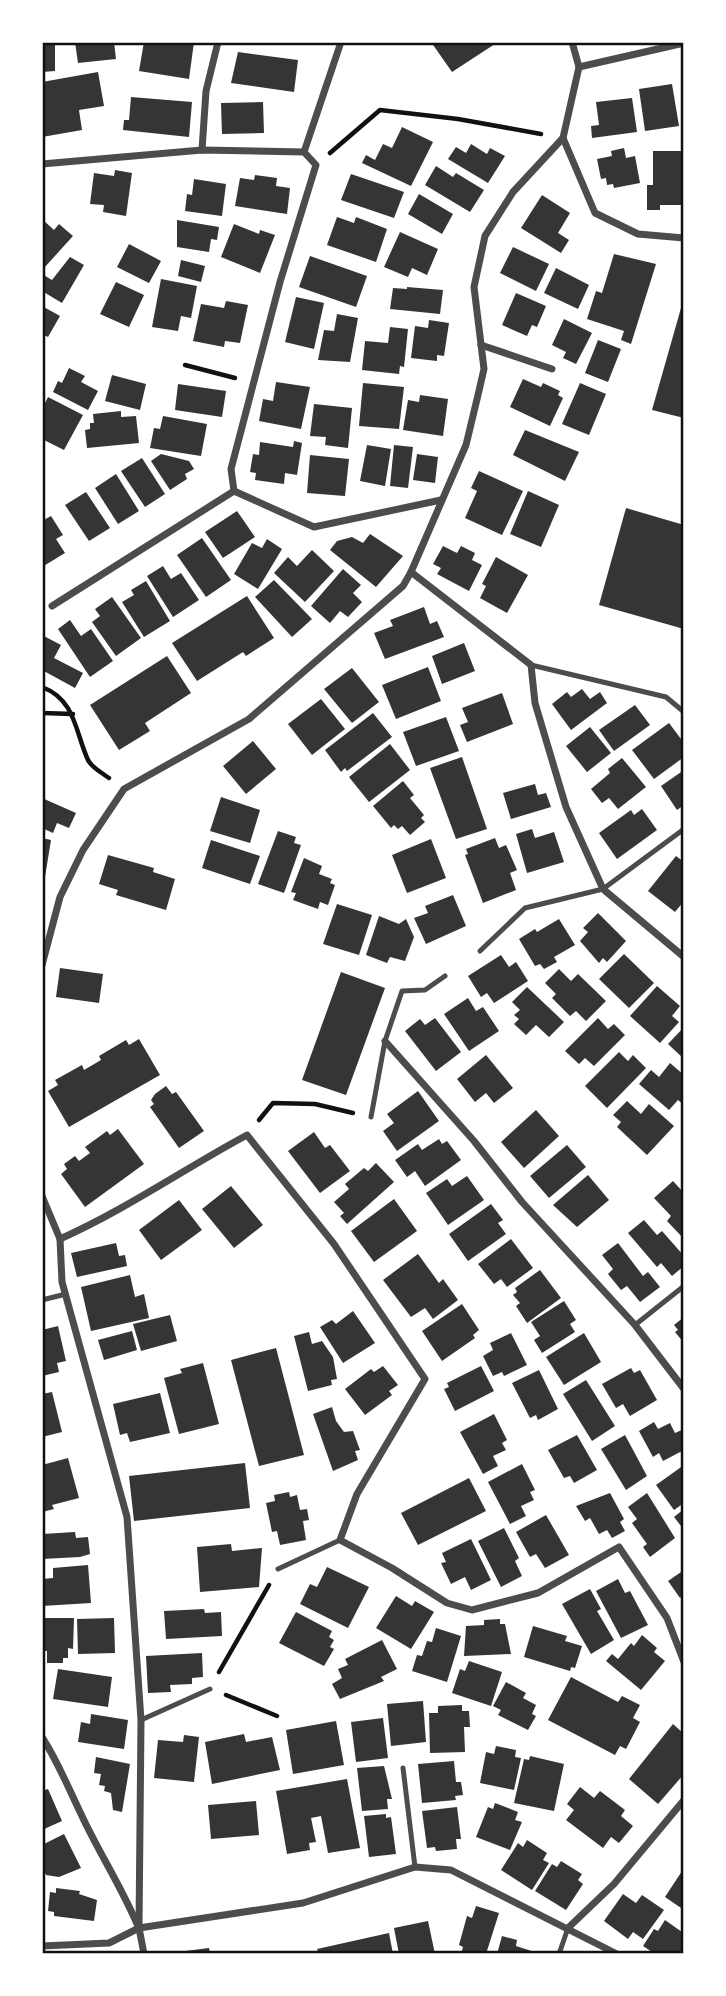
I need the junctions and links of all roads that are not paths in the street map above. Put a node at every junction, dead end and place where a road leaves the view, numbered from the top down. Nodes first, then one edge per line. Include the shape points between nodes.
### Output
1 (218, 42) edge
2 (341, 42) edge
3 (572, 42) edge
4 (684, 43) edge
5 (579, 67) junction
6 (563, 138) junction
7 (202, 150) junction
8 (304, 152) junction
9 (42, 164) edge
10 (684, 238) edge
11 (481, 345) junction
12 (552, 369) dead end
13 (234, 491) junction
14 (442, 500) junction
15 (411, 572) junction
16 (52, 606) dead end
17 (531, 665) junction
18 (684, 712) edge
19 (684, 830) edge
20 (603, 889) junction
21 (480, 951) dead end
22 (684, 957) edge
23 (42, 965) edge
24 (445, 976) dead end
25 (385, 1041) junction
26 (371, 1117) road end
27 (42, 1196) edge
28 (60, 1239) junction
29 (684, 1286) edge
30 (66, 1294) junction
31 (42, 1300) edge
32 (635, 1325) junction
33 (684, 1390) edge
34 (340, 1540) junction
35 (278, 1569) road end
36 (684, 1662) edge
37 (209, 1689) road end
38 (141, 1720) junction
39 (42, 1737) edge
40 (404, 1768) dead end
41 (684, 1800) edge
42 (415, 1867) junction
43 (139, 1928) junction
44 (568, 1928) junction
45 (42, 1946) edge
46 (144, 1954) edge
47 (559, 1954) edge
48 (617, 1954) edge

1 - 7 street via 206,91
2 - 8 street
3 - 5 street
4 - 5 street
5 - 6 street
6 - 10 street via 595,213 638,234
6 - 11 street via 513,192 485,236 474,287
7 - 8 street
7 - 9 street
8 - 13 street via 316,165 231,468
11 - 12 street
11 - 14 street via 484,369 466,445
13 - 14 street via 314,527
13 - 16 street
14 - 15 street
15 - 17 street
15 - 23 street via 403,586 249,719 124,789 83,850 60,897
17 - 18 lane via 666,696
17 - 20 street via 535,703 566,807
19 - 20 lane
20 - 21 lane via 525,908
20 - 22 street
24 - 25 lane via 425,990 402,991
25 - 26 lane
25 - 32 street via 522,1202
27 - 28 street
28 - 30 street
28 - 34 street via 100,1221 247,1135 334,1244 425,1379 357,1493
29 - 32 lane
30 - 31 lane
30 - 38 street via 127,1517
32 - 33 street
34 - 35 lane
34 - 36 street via 447,1603 472,1610 538,1593 620,1547 667,1618
37 - 38 lane
38 - 43 street
39 - 43 street via 63,1770
40 - 42 lane
41 - 44 street via 614,1884
42 - 43 street via 303,1903
42 - 44 street via 451,1870
43 - 45 street via 109,1944
43 - 46 street
44 - 47 lane
44 - 48 street

